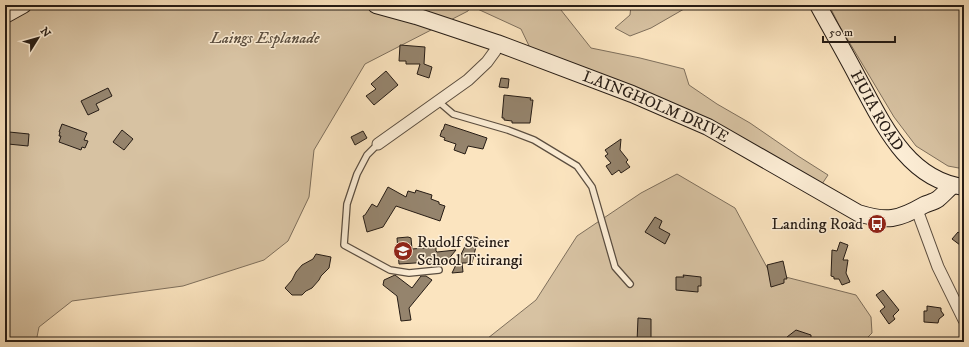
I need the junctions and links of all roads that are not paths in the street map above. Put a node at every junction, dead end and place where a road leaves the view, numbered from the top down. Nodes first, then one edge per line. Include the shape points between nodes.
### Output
1 (23, 5) edge
2 (376, 5) edge
3 (818, 5) edge
4 (5, 15) edge
5 (497, 43) junction
6 (439, 102) junction
7 (378, 144) joint
8 (937, 179) junction
9 (958, 186) edge
10 (920, 208) junction
11 (439, 270) dead end
12 (630, 284) dead end
13 (964, 320) edge

1 - 4 street
2 - 5 street, LAINGHOLM DRIVE
3 - 8 street, HUIA ROAD via 894,142 918,167
5 - 6 street via 487,62
5 - 10 street, LAINGHOLM DRIVE via 632,94 708,127 858,213 873,217 899,218
6 - 7 street
6 - 12 lane via 454,114 534,140 577,166 592,187 615,268
7 - 11 lane via 367,155 357,174 347,204 344,245 390,270 409,273
8 - 9 street, HUIA ROAD
8 - 10 street
9 - 10 street, LAINGHOLM DRIVE
10 - 13 street via 938,267

